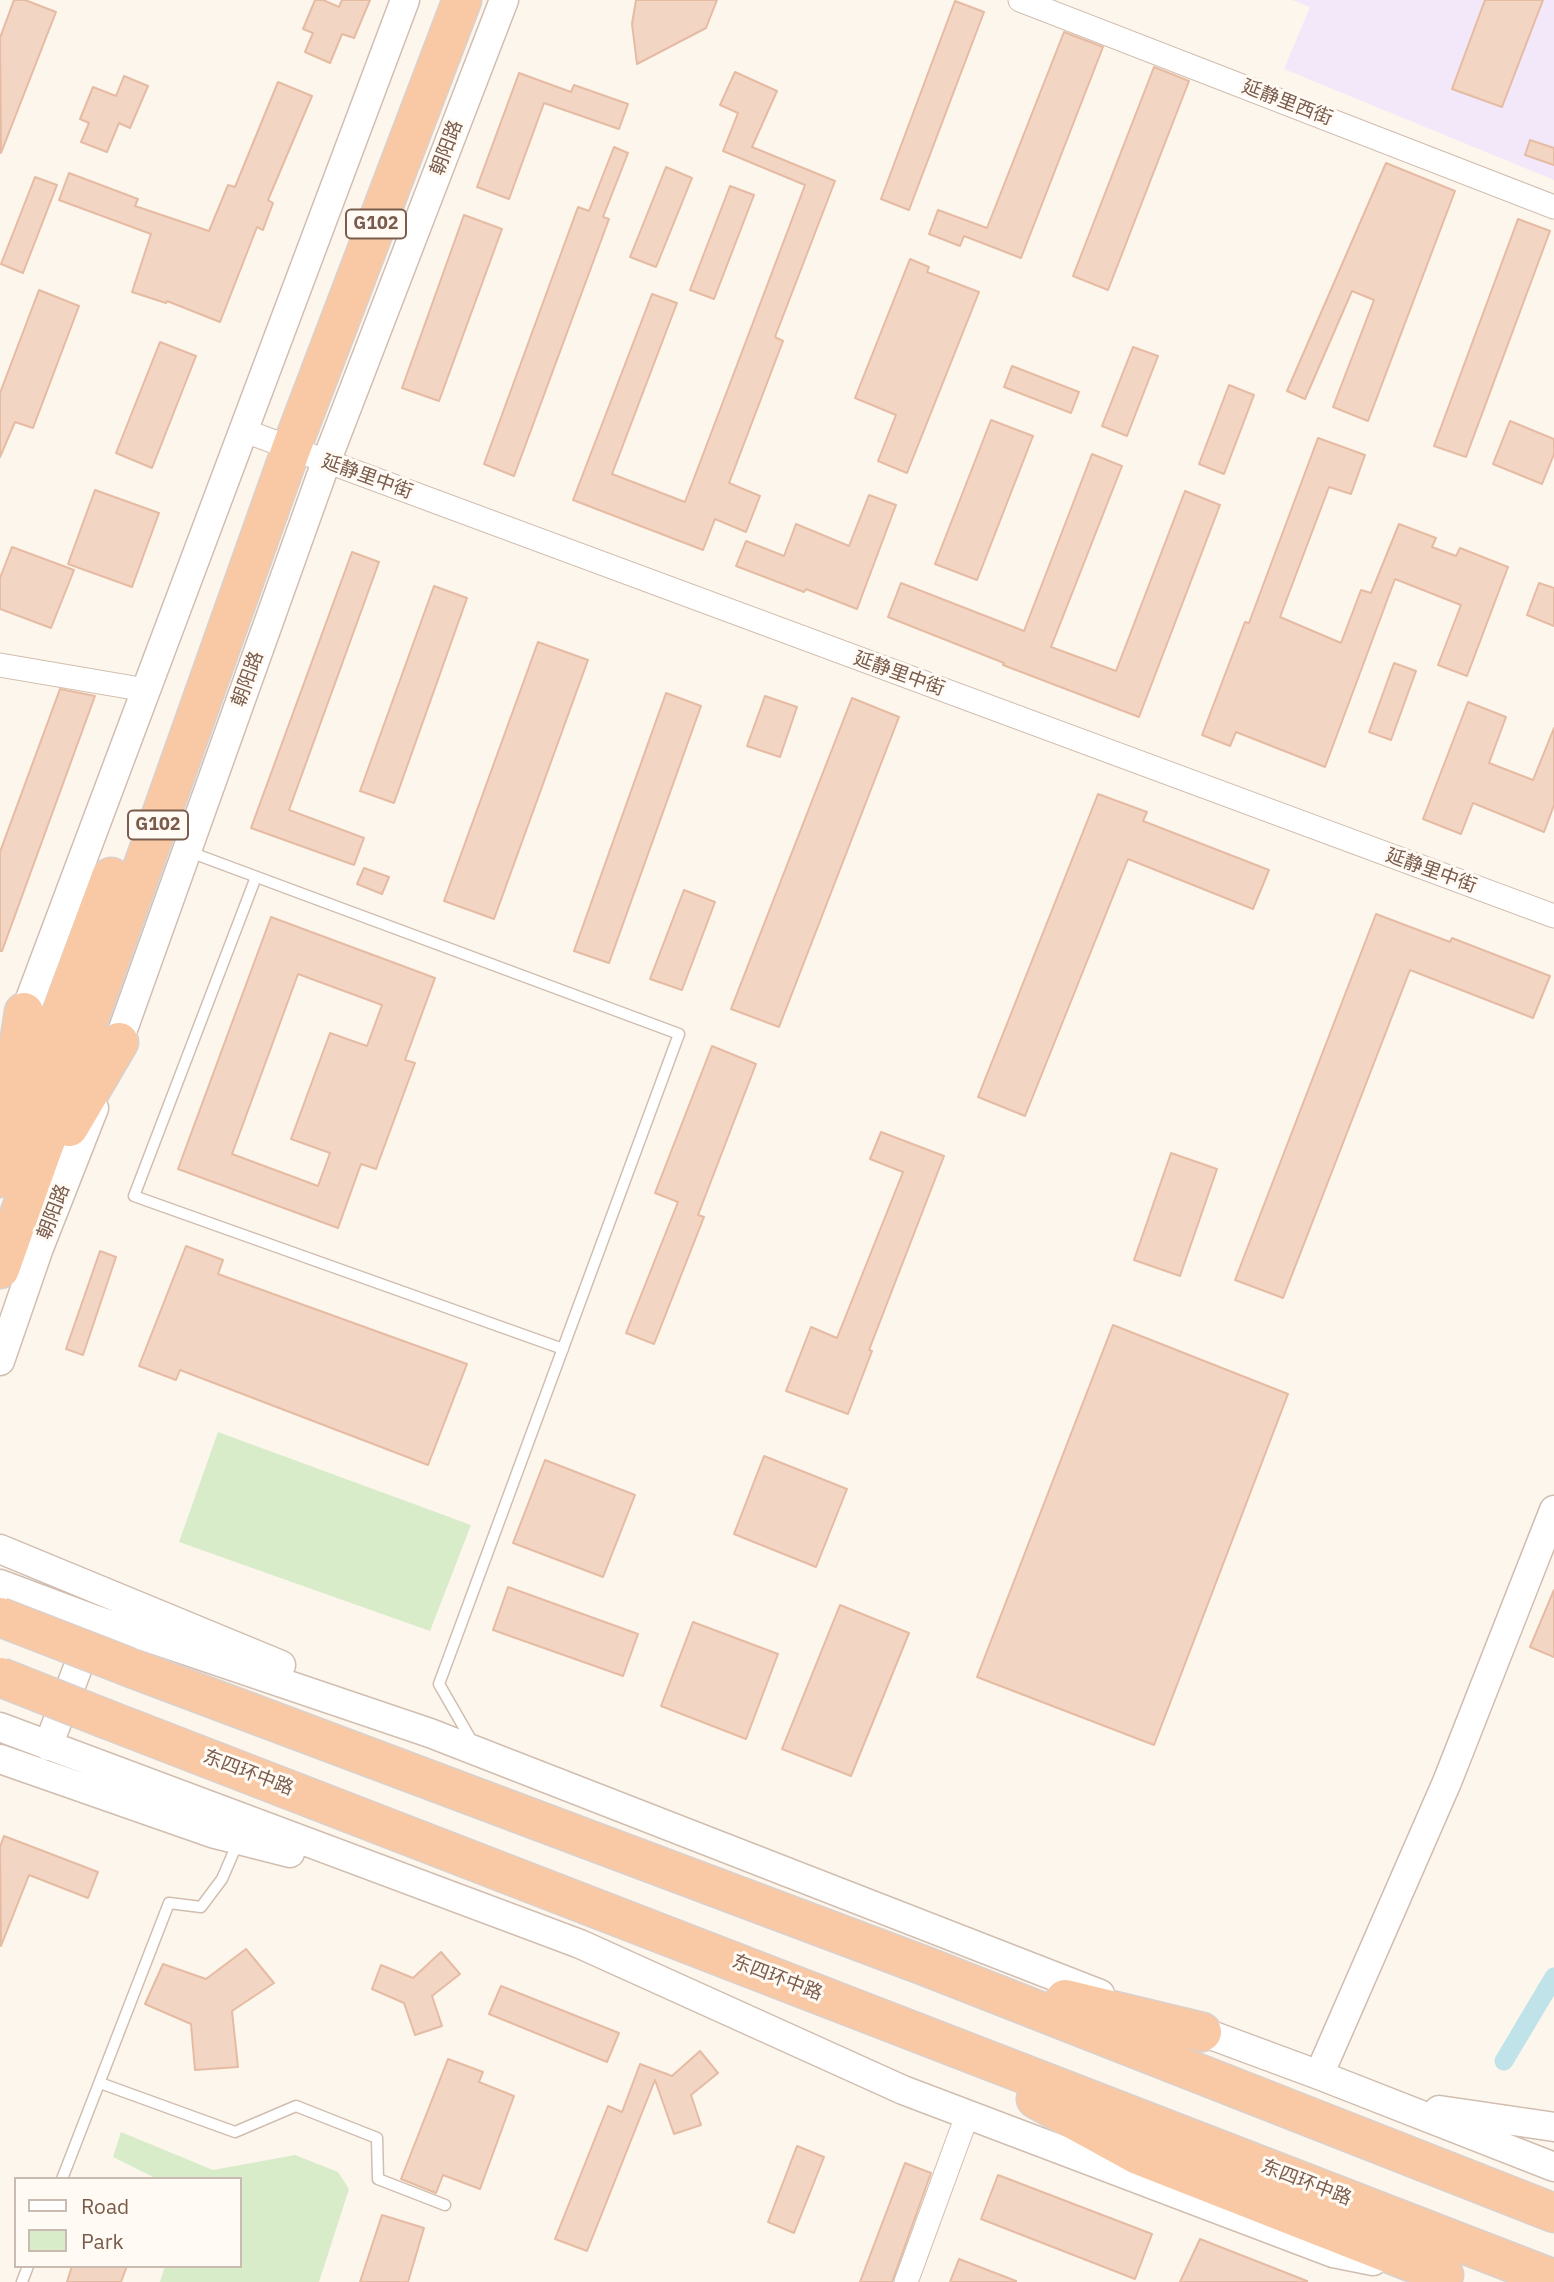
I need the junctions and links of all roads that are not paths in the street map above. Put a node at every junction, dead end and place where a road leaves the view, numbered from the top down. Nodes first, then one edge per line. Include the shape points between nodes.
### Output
1 (405, 0) edge
2 (440, 0) edge
3 (462, 0) edge
4 (504, 0) edge
5 (1020, 0) edge
6 (1554, 207) edge
7 (269, 441) junction
8 (326, 462) junction
9 (0, 665) edge
10 (146, 690) junction
11 (187, 852) junction
12 (256, 877) junction
13 (1554, 916) edge
14 (24, 1012) junction
15 (119, 1042) junction
16 (0, 1084) edge
17 (0, 1162) edge
18 (12, 1189) edge
19 (0, 1269) edge
20 (563, 1349) junction
21 (0, 1361) edge
22 (1554, 1510) edge
23 (0, 1549) edge
24 (2, 1596) edge
25 (96, 1620) junction
26 (0, 1677) edge
27 (0, 1727) edge
28 (430, 1733) junction
29 (48, 1746) junction
30 (477, 1751) junction
31 (0, 1759) edge
32 (239, 1839) junction
33 (462, 1899) junction
34 (925, 1966) junction
35 (905, 2027) junction
36 (1202, 2032) junction
37 (1319, 2075) junction
38 (100, 2083) junction
39 (1392, 2103) junction
40 (968, 2113) junction
41 (1554, 2127) edge
42 (1554, 2167) edge
43 (63, 2177) edge
44 (445, 2204) dead end
45 (1554, 2213) edge
46 (1334, 2253) junction
47 (1454, 2278) edge
48 (1554, 2279) edge
49 (906, 2282) edge
50 (1372, 2282) edge

1 - 7 street, 朝阳路 via 303,267
2 - 7 highway, 朝阳路 / G102
3 - 7 highway, 朝阳路 / G102
4 - 8 street, 朝阳路
5 - 6 street, 延静里西街
7 - 8 street, 延静里中街
7 - 10 street, 朝阳路 via 223,481
7 - 18 highway, 朝阳路 / G102
8 - 11 street, 朝阳路
8 - 13 street, 延静里中街
9 - 10 street
10 - 14 street, 朝阳路
11 - 12 lane
11 - 15 street, 朝阳路
12 - 20 lane via 680,1034
12 - 20 lane via 134,1196
14 - 16 street, 朝阳路
14 - 17 highway
15 - 18 highway
15 - 21 street, 朝阳路
18 - 19 highway, 朝阳路 / G102
20 - 30 lane via 439,1684
22 - 37 street via 1447,1782
23 - 28 street via 343,1690
24 - 25 street
24 - 34 highway, bridge via 130,1667
25 - 28 street
25 - 29 street
26 - 35 highway, 东四环中路, bridge
27 - 29 street
28 - 30 street
29 - 33 street
30 - 36 street
31 - 32 street
32 - 33 street
32 - 38 lane via 222,1879 201,1907 169,1903
33 - 40 street via 580,1944 903,2090
34 - 36 highway
34 - 45 highway
35 - 47 highway via 1138,2155
35 - 48 highway, 东四环中路
36 - 37 street
37 - 39 street
38 - 43 lane
38 - 44 lane via 235,2132 296,2106 377,2138 379,2179
39 - 41 street
39 - 42 street
40 - 46 street
40 - 49 street
46 - 47 street
46 - 50 street

